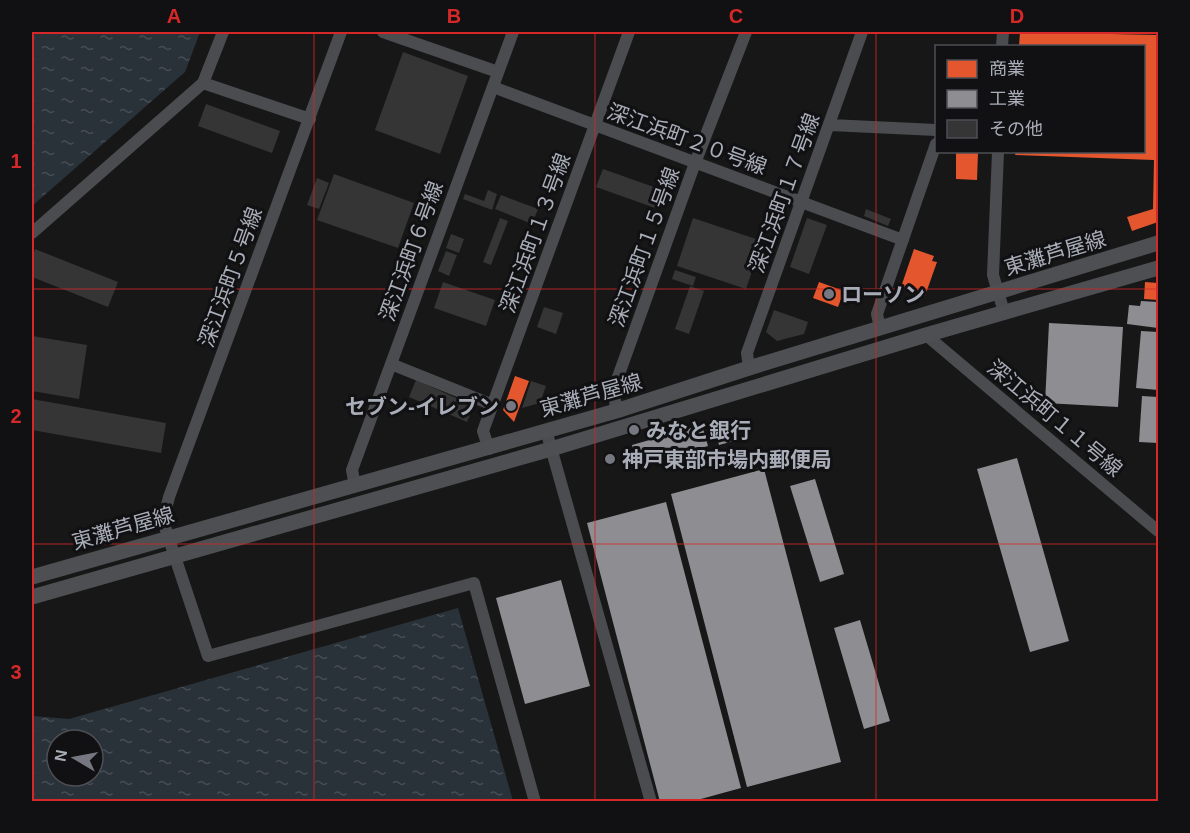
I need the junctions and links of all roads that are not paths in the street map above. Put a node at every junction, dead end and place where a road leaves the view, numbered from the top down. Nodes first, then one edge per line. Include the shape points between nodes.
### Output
1 (223, 32) edge
2 (341, 32) edge
3 (383, 32) edge
4 (513, 32) edge
5 (629, 32) edge
6 (746, 32) edge
7 (862, 32) edge
8 (498, 72) junction
9 (203, 83) junction
10 (492, 87) junction
11 (310, 118) junction
12 (830, 125) junction
13 (595, 126) junction
14 (935, 130) edge
15 (935, 147) edge
16 (998, 153) edge
17 (694, 163) junction
18 (802, 202) junction
19 (32, 233) edge
20 (903, 240) junction
21 (1158, 243) edge
22 (1158, 268) edge
23 (997, 293) junction
24 (1004, 312) junction
25 (880, 328) junction
26 (926, 335) junction
27 (391, 364) junction
28 (749, 368) junction
29 (493, 405) junction
30 (616, 411) junction
31 (546, 430) junction
32 (489, 449) junction
33 (551, 449) junction
34 (355, 485) junction
35 (1158, 531) edge
36 (168, 537) junction
37 (175, 556) junction
38 (32, 577) edge
39 (32, 597) edge
40 (535, 801) edge
41 (651, 801) edge

1 - 9 street
2 - 11 street, 深江浜町５号線
3 - 8 street
4 - 8 street, 深江浜町６号線
5 - 13 street, 深江浜町１３号線
6 - 17 street, 深江浜町１５号線
7 - 12 street, 深江浜町１７号線
8 - 10 street, 深江浜町６号線
9 - 11 street
9 - 19 street
10 - 13 street, 深江浜町２０号線
10 - 27 street, 深江浜町６号線
11 - 36 street, 深江浜町５号線 via 169,497 163,521
12 - 14 street
12 - 18 street, 深江浜町１７号線
13 - 17 street, 深江浜町２０号線
13 - 29 street, 深江浜町１３号線
15 - 20 street
16 - 23 street via 993,275
17 - 18 street, 深江浜町２０号線
17 - 30 street, 深江浜町１５号線 via 614,388
18 - 20 street, 深江浜町２０号線
18 - 28 street, 深江浜町１７号線 via 747,353
20 - 25 street via 877,314
21 - 23 main road, 東灘芦屋線
22 - 24 main road, 東灘芦屋線
23 - 24 street
23 - 25 main road, 東灘芦屋線
24 - 26 main road, 東灘芦屋線
25 - 28 main road, 東灘芦屋線
26 - 33 main road, 東灘芦屋線
26 - 35 street, 深江浜町１１号線
27 - 29 street
27 - 34 street, 深江浜町６号線 via 352,470
28 - 30 main road, 東灘芦屋線
29 - 32 street, 深江浜町１３号線 via 483,431
30 - 31 main road, 東灘芦屋線
31 - 32 main road, 東灘芦屋線
31 - 33 street
32 - 34 main road, 東灘芦屋線
33 - 37 main road, 東灘芦屋線
33 - 41 street
34 - 36 main road, 東灘芦屋線
36 - 37 street, 深江浜町５号線
36 - 38 main road, 東灘芦屋線
37 - 39 main road, 東灘芦屋線
37 - 40 street, 深江浜町５号線 via 208,656 474,583

